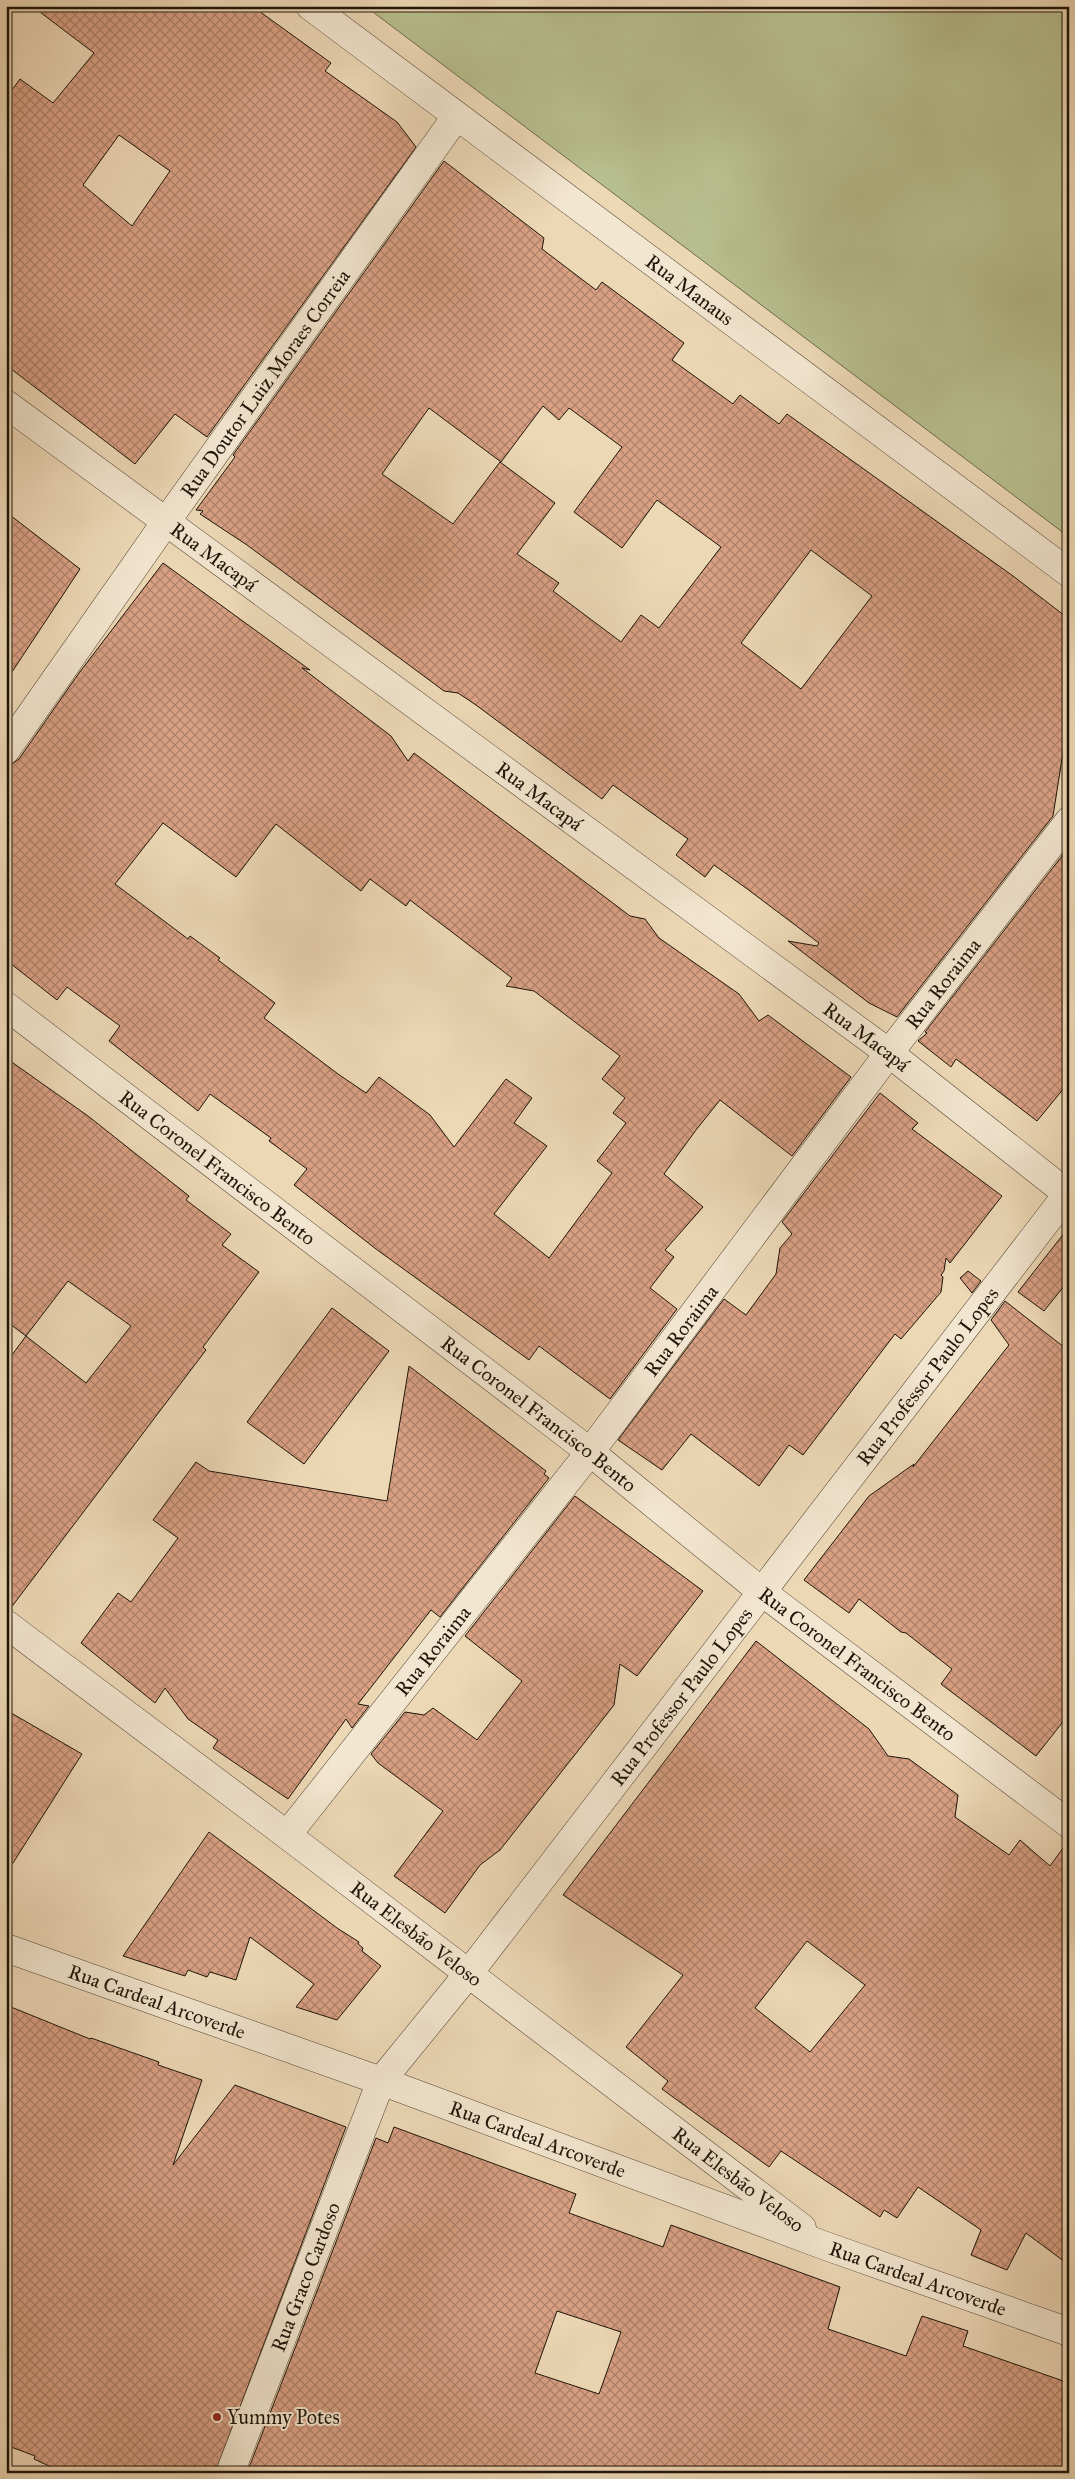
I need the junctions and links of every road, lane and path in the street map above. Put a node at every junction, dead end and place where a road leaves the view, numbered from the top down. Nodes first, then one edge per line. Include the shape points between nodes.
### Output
1 (310, 6) edge
2 (456, 117) junction
3 (6, 404) edge
4 (165, 523) junction
5 (1069, 574) edge
6 (6, 750) edge
7 (1069, 821) edge
8 (6, 1006) edge
9 (889, 1053) junction
10 (1068, 1193) edge
11 (590, 1452) junction
12 (762, 1592) junction
13 (6, 1624) edge
14 (1069, 1824) edge
15 (287, 1835) junction
16 (6, 1948) edge
17 (469, 1973) junction
18 (381, 2081) junction
19 (823, 2245) junction
20 (1069, 2332) edge
21 (230, 2473) edge

1 - 2 street, Rua Manaus
2 - 4 street, Rua Doutor Luiz Moraes Correia
2 - 5 street, Rua Manaus
3 - 4 street, Rua Macapá
4 - 6 street, Rua Doutor Luiz Moraes Correia
4 - 9 street, Rua Macapá
7 - 9 street, Rua Roraima
8 - 11 street, Rua Coronel Francisco Bento
9 - 10 street, Rua Macapá
9 - 11 street, Rua Roraima
10 - 12 street, Rua Professor Paulo Lopes
11 - 12 street, Rua Coronel Francisco Bento
11 - 15 street, Rua Roraima
12 - 14 street, Rua Coronel Francisco Bento
12 - 17 street, Rua Professor Paulo Lopes
13 - 15 street, Rua Elesbão Veloso
15 - 17 street, Rua Elesbão Veloso
16 - 18 street, Rua Cardeal Arcoverde
17 - 18 street, Rua Professor Paulo Lopes
17 - 19 street, Rua Elesbão Veloso
18 - 19 street, Rua Cardeal Arcoverde
18 - 21 street, Rua Graco Cardoso
19 - 20 street, Rua Cardeal Arcoverde

